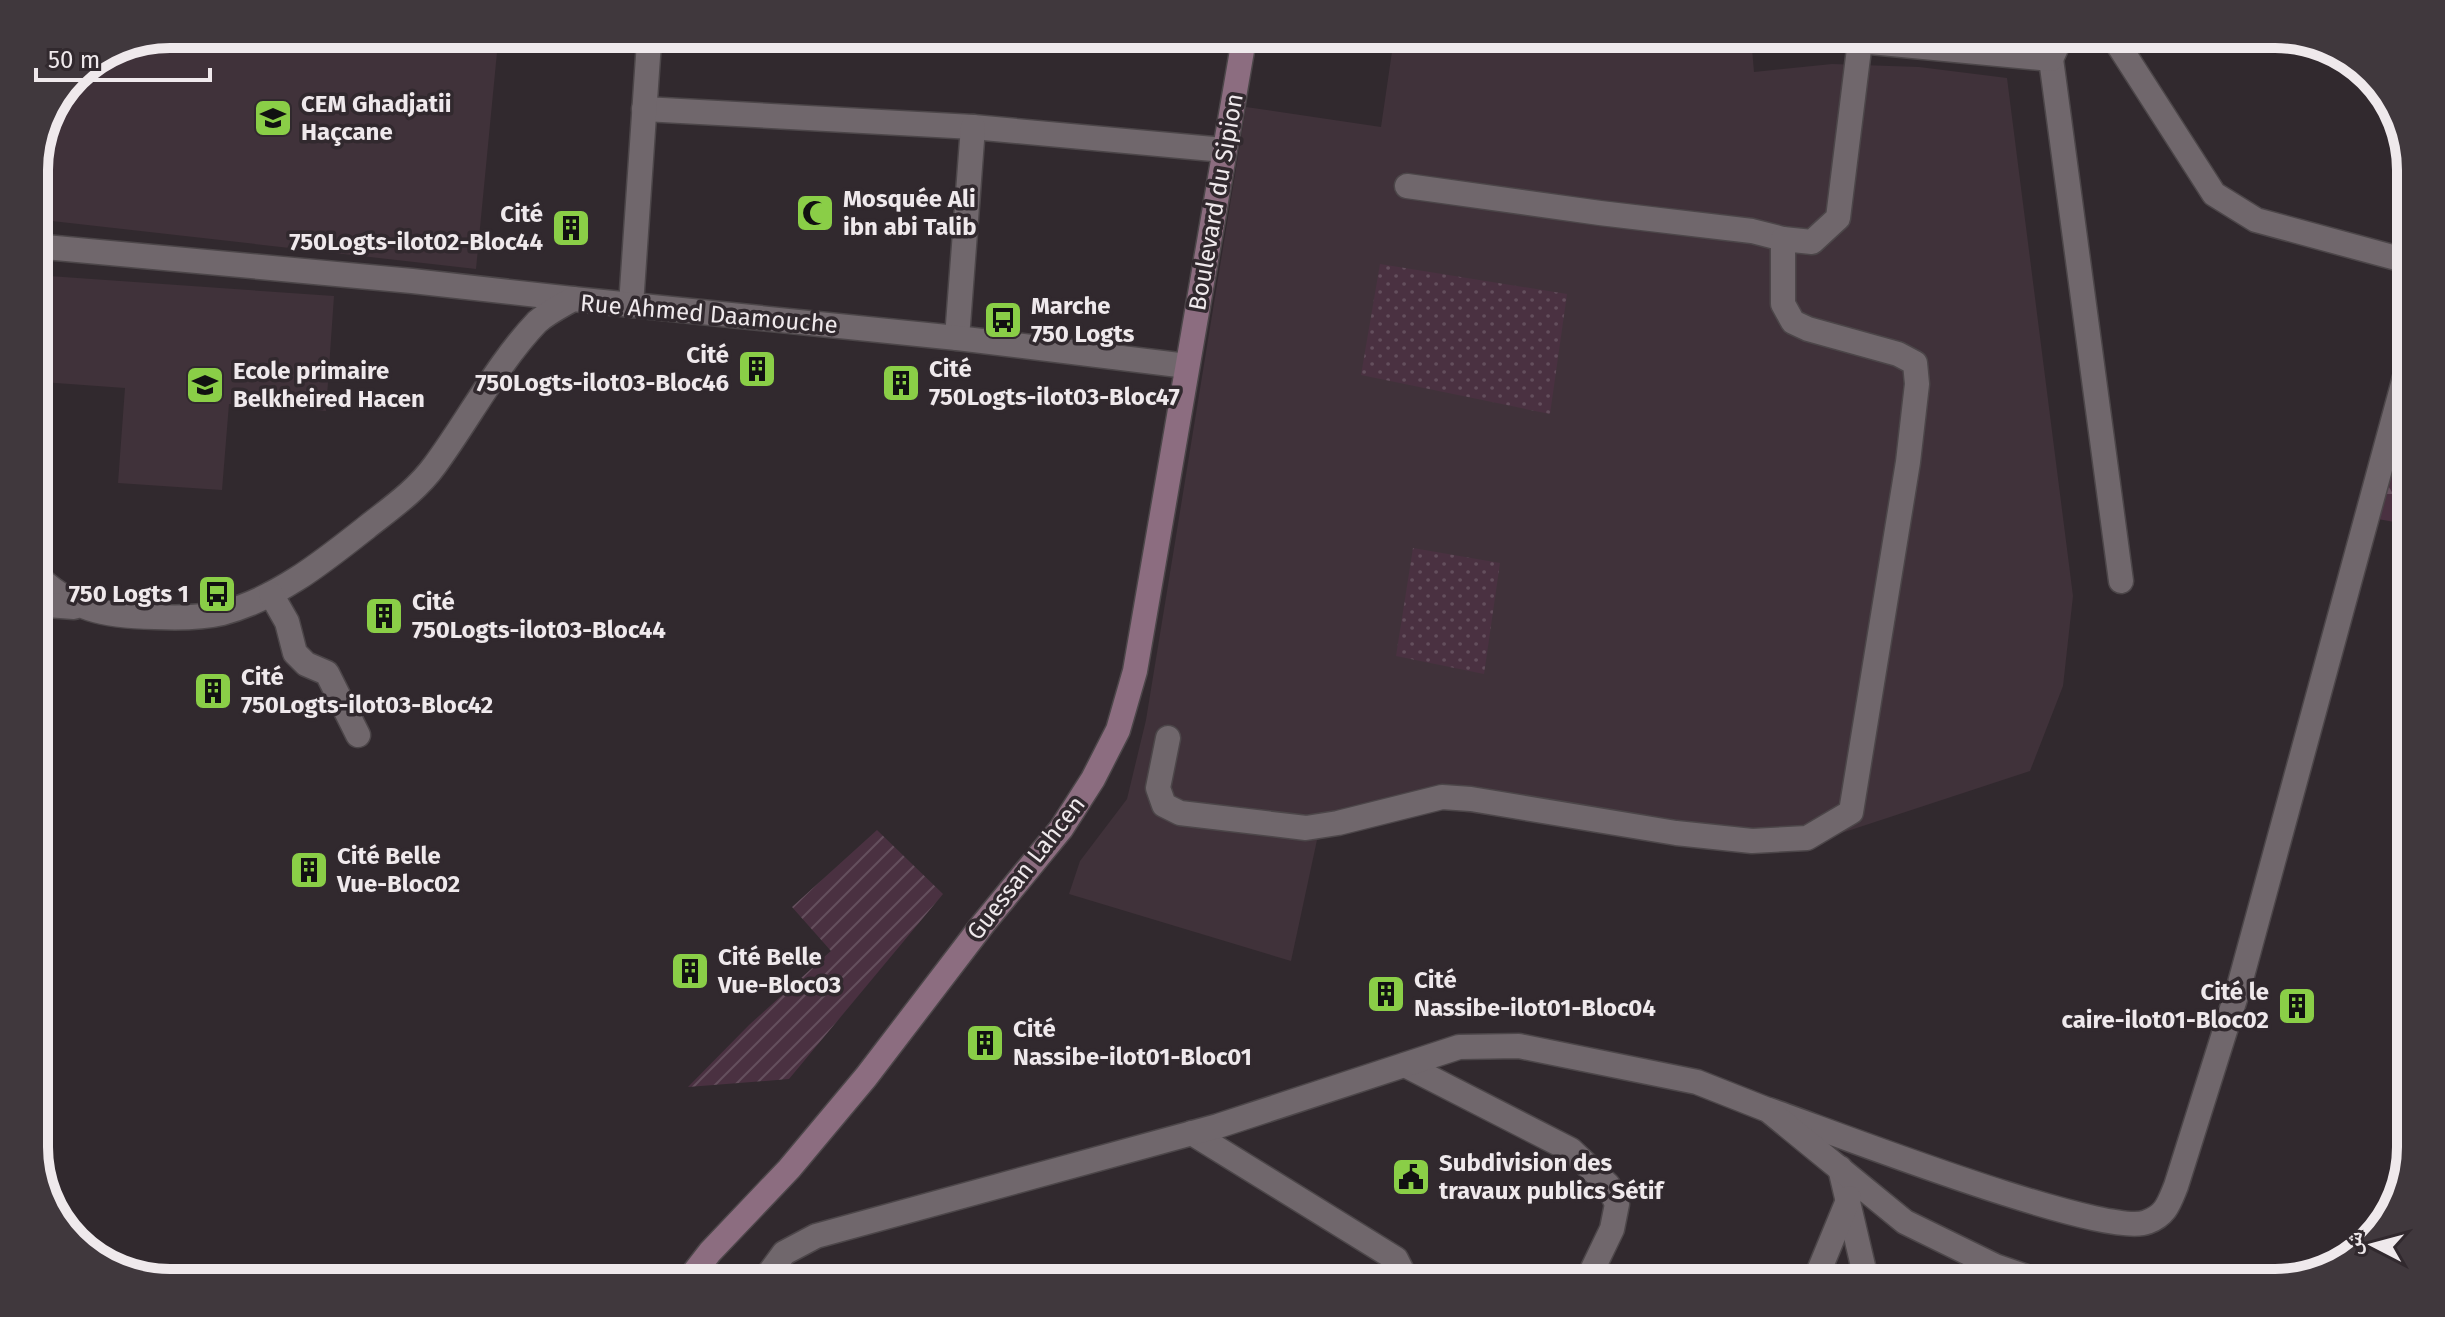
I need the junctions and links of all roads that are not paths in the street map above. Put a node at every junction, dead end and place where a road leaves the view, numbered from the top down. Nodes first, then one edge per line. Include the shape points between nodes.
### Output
1 (649, 48) edge
2 (1242, 48) edge
3 (1859, 48) edge
4 (1934, 48) edge
5 (2056, 48) edge
6 (2120, 48) edge
7 (2051, 59) junction
8 (644, 109) junction
9 (973, 127) junction
10 (1224, 150) junction
11 (1407, 186) dead end
12 (1783, 239) junction
13 (48, 247) edge
14 (2397, 258) edge
15 (573, 299) junction
16 (631, 305) junction
17 (957, 338) junction
18 (1187, 366) junction
19 (2397, 406) edge
20 (2121, 581) dead end
21 (48, 587) edge
22 (271, 594) junction
23 (48, 605) edge
24 (84, 608) junction
25 (358, 735) dead end
26 (1168, 738) dead end
27 (1405, 1065) junction
28 (1768, 1110) junction
29 (1192, 1133) junction
30 (1840, 1168) junction
31 (1849, 1198) junction
32 (698, 1269) edge
33 (772, 1269) edge
34 (1401, 1269) edge
35 (1593, 1269) edge
36 (1820, 1269) edge
37 (1864, 1269) edge
38 (2004, 1269) edge

1 - 8 street
2 - 10 main road, Boulevard du Sipion
3 - 12 street via 1838,218 1812,242
4 - 7 street
5 - 7 street
6 - 14 street via 2214,194 2256,220
7 - 20 street
8 - 9 street
8 - 16 street
9 - 10 street
9 - 17 street
10 - 18 main road, Boulevard du Sipion
11 - 12 street
12 - 26 street via 1783,304 1793,322 1915,363 1908,462 1851,812 1807,838 1752,841 1442,797 1306,828 1180,813 1164,805 1158,788
13 - 15 street
15 - 16 street, Rue Ahmed Daamouche
15 - 22 street, Rue Ahmed Daamouche via 540,320 525,337 432,469 398,503
16 - 17 street, Rue Ahmed Daamouche
17 - 18 street, Rue Ahmed Daamouche
18 - 32 main road, Guessan Lahcen via 1135,671 1118,730 1093,779 1061,829 866,1077
19 - 28 street via 2240,983 2166,1212 2145,1224 2101,1221
21 - 24 street, Rue Ahmed Daamouche
22 - 24 street, Rue Ahmed Daamouche via 222,613 178,618
22 - 25 street via 287,622 295,653 327,673
23 - 24 street
27 - 28 street via 1459,1047 1519,1046 1697,1082
27 - 29 street
27 - 35 street via 1571,1150 1608,1185 1617,1204 1612,1229
28 - 30 street
29 - 33 street via 816,1236 784,1253
29 - 34 street via 1396,1259
30 - 31 street
30 - 38 street via 1905,1222
31 - 36 street
31 - 37 street

